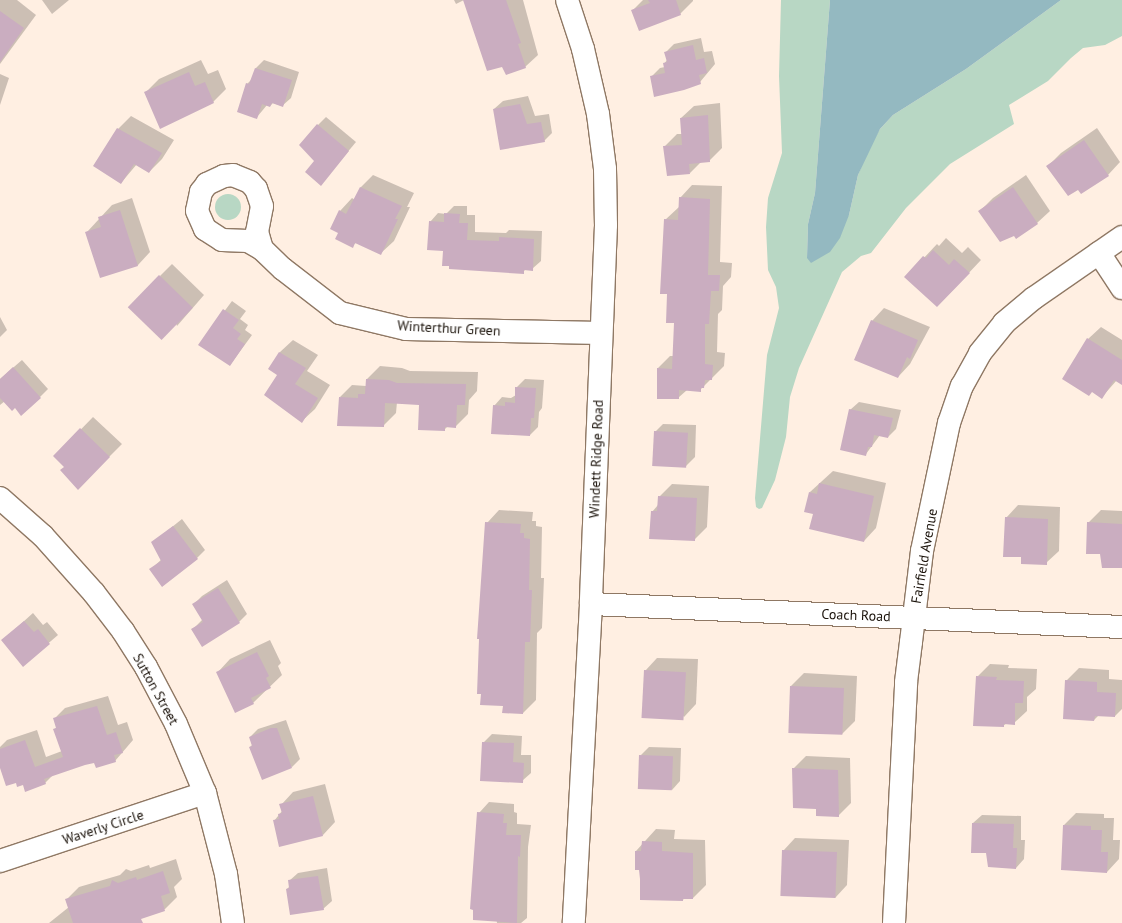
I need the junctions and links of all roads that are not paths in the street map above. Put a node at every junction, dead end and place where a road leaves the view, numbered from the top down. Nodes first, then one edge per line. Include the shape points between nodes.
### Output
1 (567, 0) edge
2 (1122, 237) edge
3 (262, 249) dead end
4 (1099, 253) junction
5 (1122, 288) edge
6 (600, 333) junction
7 (0, 498) edge
8 (591, 604) junction
9 (913, 617) junction
10 (1122, 627) edge
11 (206, 793) junction
12 (0, 861) edge
13 (233, 923) edge
14 (574, 923) edge
15 (894, 923) edge

1 - 6 street, Windett Ridge Road via 583,49 598,114 605,168 606,225
2 - 4 street, Fairfield Avenue
3 - 6 street, Winterthur Green via 340,313 406,330
4 - 5 street
4 - 9 street, Fairfield Avenue via 1004,323 980,353 962,386 949,423 926,533
6 - 8 street, Windett Ridge Road
7 - 11 street, Sutton Street via 43,536 123,631 176,724
8 - 9 street, Coach Road
8 - 14 street, Windett Ridge Road
9 - 10 street, Coach Road
9 - 15 street, Fairfield Avenue via 906,682
11 - 12 street, Waverly Circle
11 - 13 street, Sutton Street via 226,874

